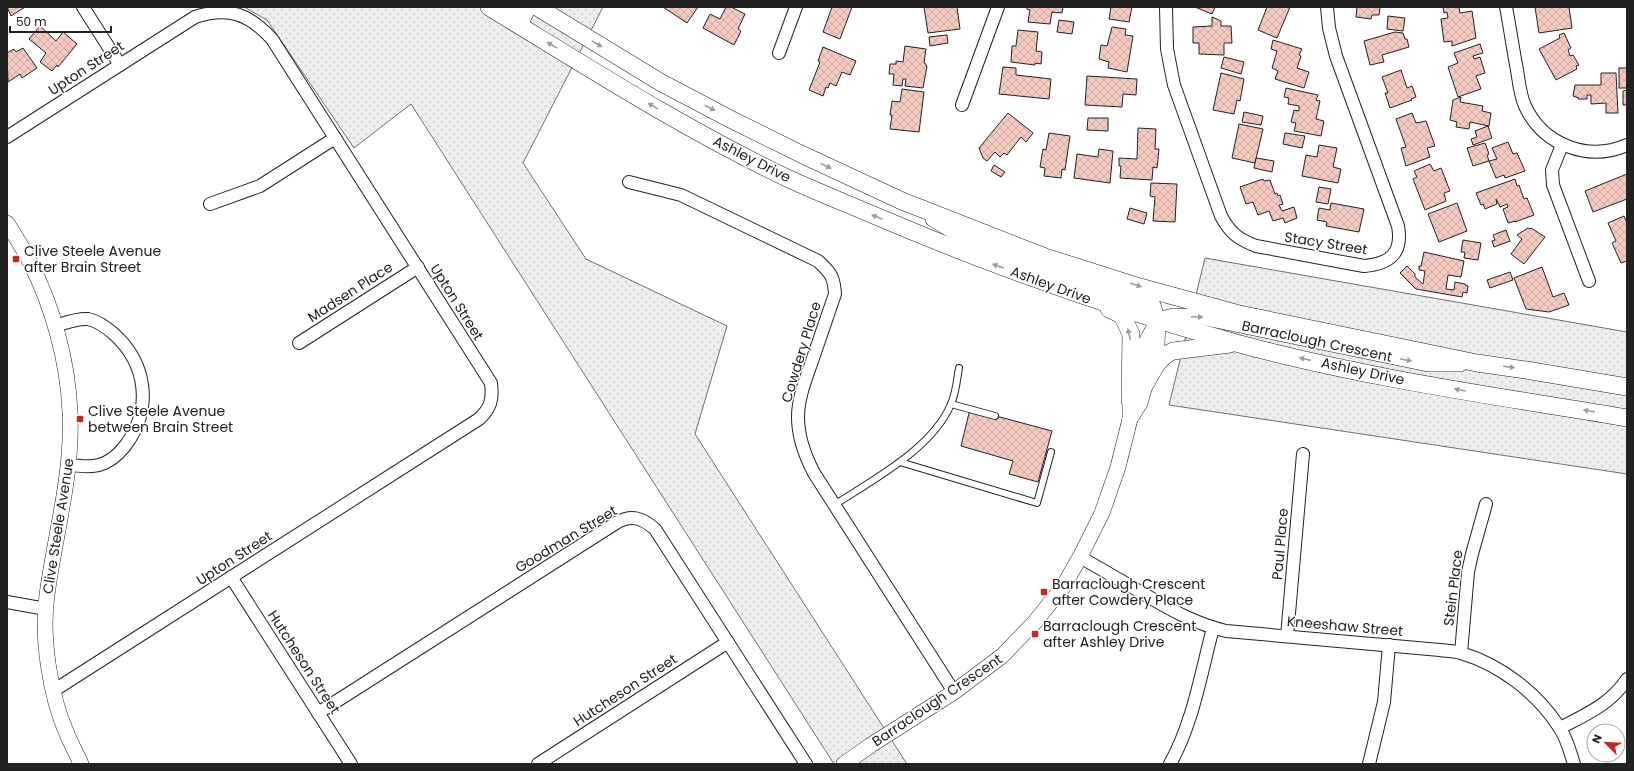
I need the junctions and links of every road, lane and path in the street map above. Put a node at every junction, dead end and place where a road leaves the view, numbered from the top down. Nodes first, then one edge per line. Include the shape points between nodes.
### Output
1 (83, 7) edge
2 (489, 7) edge
3 (529, 7) edge
4 (537, 7) edge
5 (796, 7) edge
6 (998, 7) edge
7 (1166, 7) edge
8 (1327, 7) edge
9 (1506, 7) edge
10 (561, 15) edge
11 (514, 17) edge
12 (779, 53) dead end
13 (120, 65) junction
14 (962, 105) dead end
15 (7, 137) edge
16 (335, 138) junction
17 (1562, 145) junction
18 (1627, 145) edge
19 (629, 182) dead end
20 (902, 201) junction
21 (210, 204) dead end
22 (7, 223) edge
23 (418, 267) junction
24 (1589, 281) dead end
25 (1087, 298) junction
26 (1158, 320) junction
27 (55, 326) junction
28 (299, 343) dead end
29 (1238, 343) junction
30 (1477, 363) junction
31 (959, 368) dead end
32 (1146, 383) junction
33 (1627, 387) edge
34 (1130, 400) junction
35 (952, 404) junction
36 (995, 416) dead end
37 (1627, 418) edge
38 (1130, 419) junction
39 (1050, 452) dead end
40 (1303, 454) dead end
41 (900, 462) junction
42 (68, 465) junction
43 (1486, 504) dead end
44 (834, 505) junction
45 (1080, 557) junction
46 (231, 577) junction
47 (7, 602) edge
48 (46, 609) junction
49 (1213, 628) junction
50 (1287, 636) junction
51 (728, 642) junction
52 (1389, 645) junction
53 (1461, 653) junction
54 (1627, 680) edge
55 (53, 691) junction
56 (954, 692) junction
57 (318, 713) junction
58 (1560, 728) junction
59 (81, 764) edge
60 (351, 764) edge
61 (538, 764) edge
62 (806, 764) edge
63 (844, 764) edge
64 (1170, 764) edge
65 (1369, 764) edge
66 (1574, 764) edge

1 - 13 street
2 - 11 main road, Ashley Drive
3 - 11 street
4 - 10 main road, Ashley Drive
5 - 12 street
6 - 14 street
7 - 8 street, Stacy Street via 1167,49 1174,85 1227,228 1242,241 1256,246 1364,266 1376,265 1387,260 1395,252 1400,237 1398,226 1336,56
9 - 17 street via 1524,105 1533,121
10 -> 20 main road, Ashley Drive via 660,82 732,120
25 -> 11 main road, Ashley Drive via 956,251 786,178 672,117
13 - 15 street, Upton Street
13 - 16 street, Upton Street via 195,17 211,12 228,12 245,17 261,26 272,39
16 - 21 street via 260,186
16 - 23 street, Upton Street
17 - 18 street via 1597,153
17 - 24 street via 1552,170 1552,185
19 - 44 street, Cowdery Place via 681,194 818,261 830,272 835,294 804,386 798,407 798,418 800,440 808,462
20 - 26 street via 963,237 1137,298 1153,306
20 -> 30 main road, Ashley Drive via 1045,257 1140,287 1239,314
22 - 27 street, Clive Steele Avenue via 30,262
23 - 28 street, Madsen Place
23 - 46 street, Upton Street via 491,383 492,401 487,411 479,419
25 - 26 main road, Ashley Drive
34 -> 25 main road via 1131,334 1122,315
26 - 29 main road, Ashley Drive
26 -> 30 street, Barraclough Crescent via 1173,316 1201,317 1428,364
26 - 32 street, Barraclough Crescent via 1157,346
26 - 34 street, Barraclough Crescent via 1146,342
27 - 42 street, Clive Steele Avenue via 68,385
27 - 42 street via 87,319 106,327 124,343 136,363 144,393 138,423 118,455 98,466
29 - 32 main road via 1165,354
37 -> 29 main road, Ashley Drive via 1410,381
30 -> 33 main road, Ashley Drive
31 - 35 lane
32 - 38 street, Barraclough Crescent via 1140,403
34 - 38 street, Barraclough Crescent
35 - 36 lane
35 - 41 lane via 933,434
38 - 45 street, Barraclough Crescent via 1118,467 1102,513
39 - 41 lane via 1036,503
40 - 50 street, Paul Place
41 - 44 lane
42 - 48 street, Clive Steele Avenue
43 - 53 street, Stein Place via 1468,572
44 - 56 street, Cowdery Place
45 - 49 street, Kneeshaw Street via 1176,613
45 - 56 street, Barraclough Crescent via 1063,587 1029,628 1002,656
46 - 55 street, Upton Street
46 - 57 street, Hutcheson Street
47 - 48 street
48 - 55 street, Clive Steele Avenue via 46,640
49 - 50 street, Kneeshaw Street
49 - 64 street via 1189,718
50 - 52 street, Kneeshaw Street
51 - 57 street, Goodman Street via 655,528 636,518 623,519
51 - 61 street, Hutcheson Street
51 - 62 street, Goodman Street
52 - 53 street, Kneeshaw Street
52 - 65 street via 1384,702
53 - 58 street, Kneeshaw Street via 1498,669 1525,687
54 - 58 street via 1615,695 1600,706
55 - 59 street, Clive Steele Avenue via 66,733
56 - 63 street, Barraclough Crescent
57 - 60 street, Hutcheson Street
58 - 66 street, Kneeshaw Street

